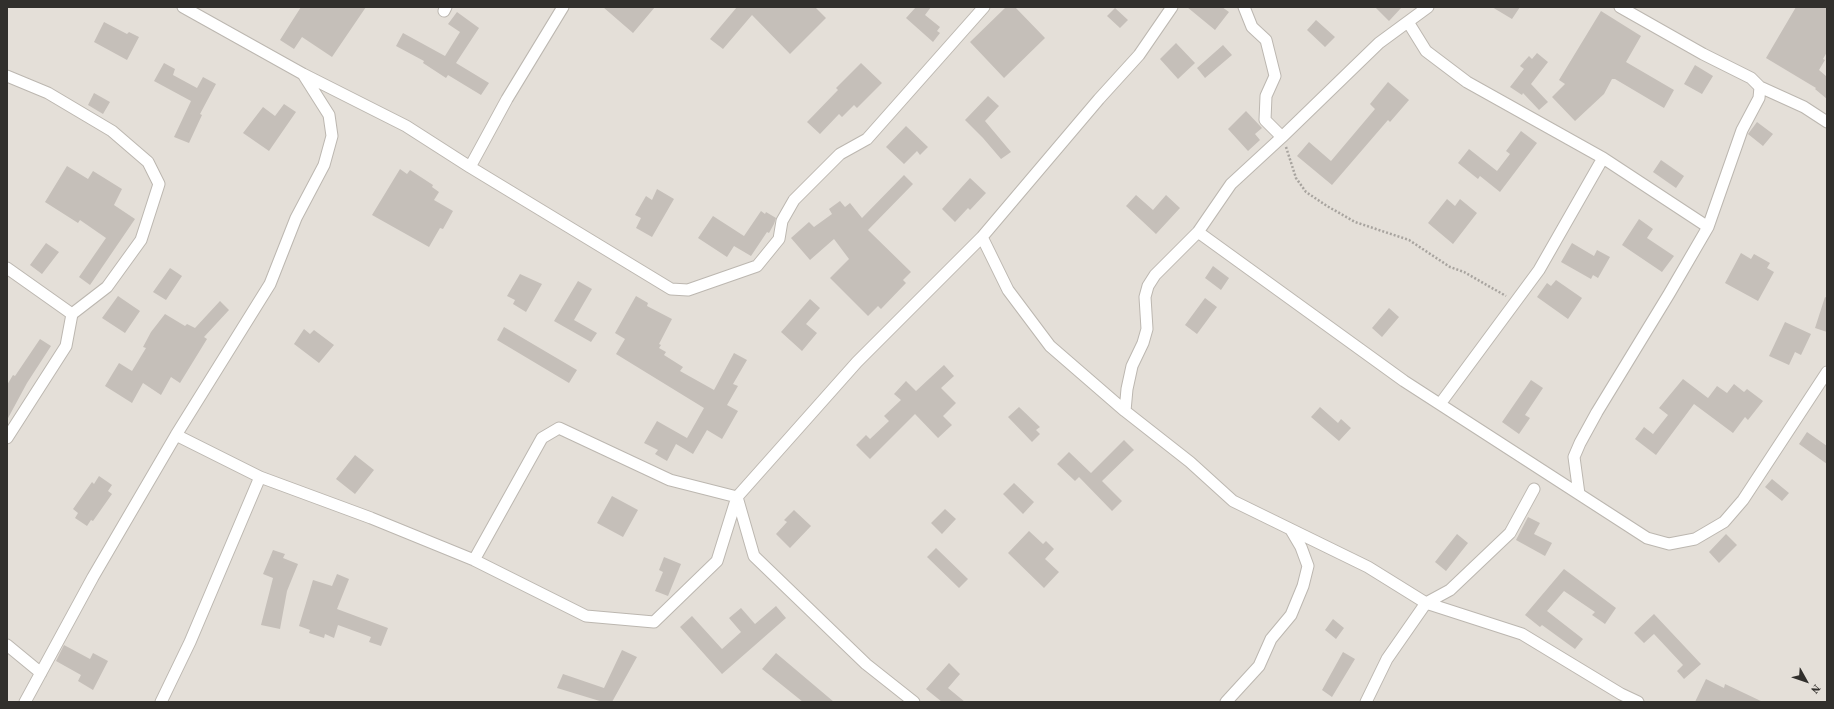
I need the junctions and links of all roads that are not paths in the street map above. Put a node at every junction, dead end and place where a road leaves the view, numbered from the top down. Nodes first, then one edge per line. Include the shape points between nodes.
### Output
1 (183, 7) edge
2 (563, 7) edge
3 (984, 7) edge
4 (1172, 7) edge
5 (1244, 7) edge
6 (1428, 7) edge
7 (1620, 7) edge
8 (1408, 22) junction
9 (303, 74) junction
10 (7, 76) edge
11 (1760, 87) junction
12 (1827, 122) edge
13 (1282, 137) junction
14 (1604, 158) junction
15 (470, 168) junction
16 (1708, 227) junction
17 (1198, 232) junction
18 (982, 237) junction
19 (7, 268) edge
20 (72, 314) junction
21 (1827, 372) edge
22 (1440, 404) junction
23 (1125, 411) junction
24 (176, 435) junction
25 (7, 438) edge
26 (260, 477) junction
27 (1534, 489) dead end
28 (1579, 494) junction
29 (736, 497) junction
30 (1291, 530) junction
31 (474, 560) junction
32 (1426, 603) junction
33 (7, 645) edge
34 (42, 673) junction
35 (25, 702) edge
36 (161, 702) edge
37 (914, 702) edge
38 (1226, 702) edge
39 (1366, 702) edge
40 (1638, 702) edge

1 - 9 street
2 - 15 street via 507,99
3 - 15 street via 866,139 840,154 794,200 782,221 778,239 757,266 688,290 671,289
4 - 18 street via 1140,55 1099,99
5 - 13 street via 1252,27 1266,40 1275,76 1266,96 1265,120
6 - 8 street
7 - 11 street via 1751,78
8 - 13 street via 1379,43
8 - 14 street via 1426,51 1467,82
9 - 15 street via 406,126
9 - 24 street via 328,115 332,136 324,165 296,218 270,284
10 - 20 street via 48,93 112,131 148,162 159,184 141,240 107,287
11 - 12 street via 1804,107
11 - 16 street via 1759,98 1742,130
13 - 17 street via 1231,184
14 - 16 street
14 - 22 street via 1539,270
16 - 28 street via 1596,412 1580,443 1574,457
17 - 22 street via 1404,381
17 - 23 street via 1155,275 1148,286 1145,298 1147,329 1132,366
18 - 23 street via 1008,290 1050,346
18 - 29 street via 857,362
19 - 20 street
20 - 25 street via 66,346
21 - 28 street via 1743,500 1724,522 1695,539 1669,544 1647,538
22 - 28 street
23 - 30 street via 1190,462 1233,501
24 - 26 street
24 - 34 street via 93,577
26 - 31 street
26 - 36 street via 190,642
27 - 32 street via 1510,533 1450,590
29 - 31 street via 717,561 654,622 586,616
29 - 31 street via 670,480 559,428 542,438
29 - 37 street via 754,556 866,664
30 - 32 street via 1368,567
30 - 38 street via 1308,566 1303,586 1291,615 1271,639 1259,666
32 - 39 street via 1387,659
32 - 40 street via 1522,634
33 - 34 street
34 - 35 street

